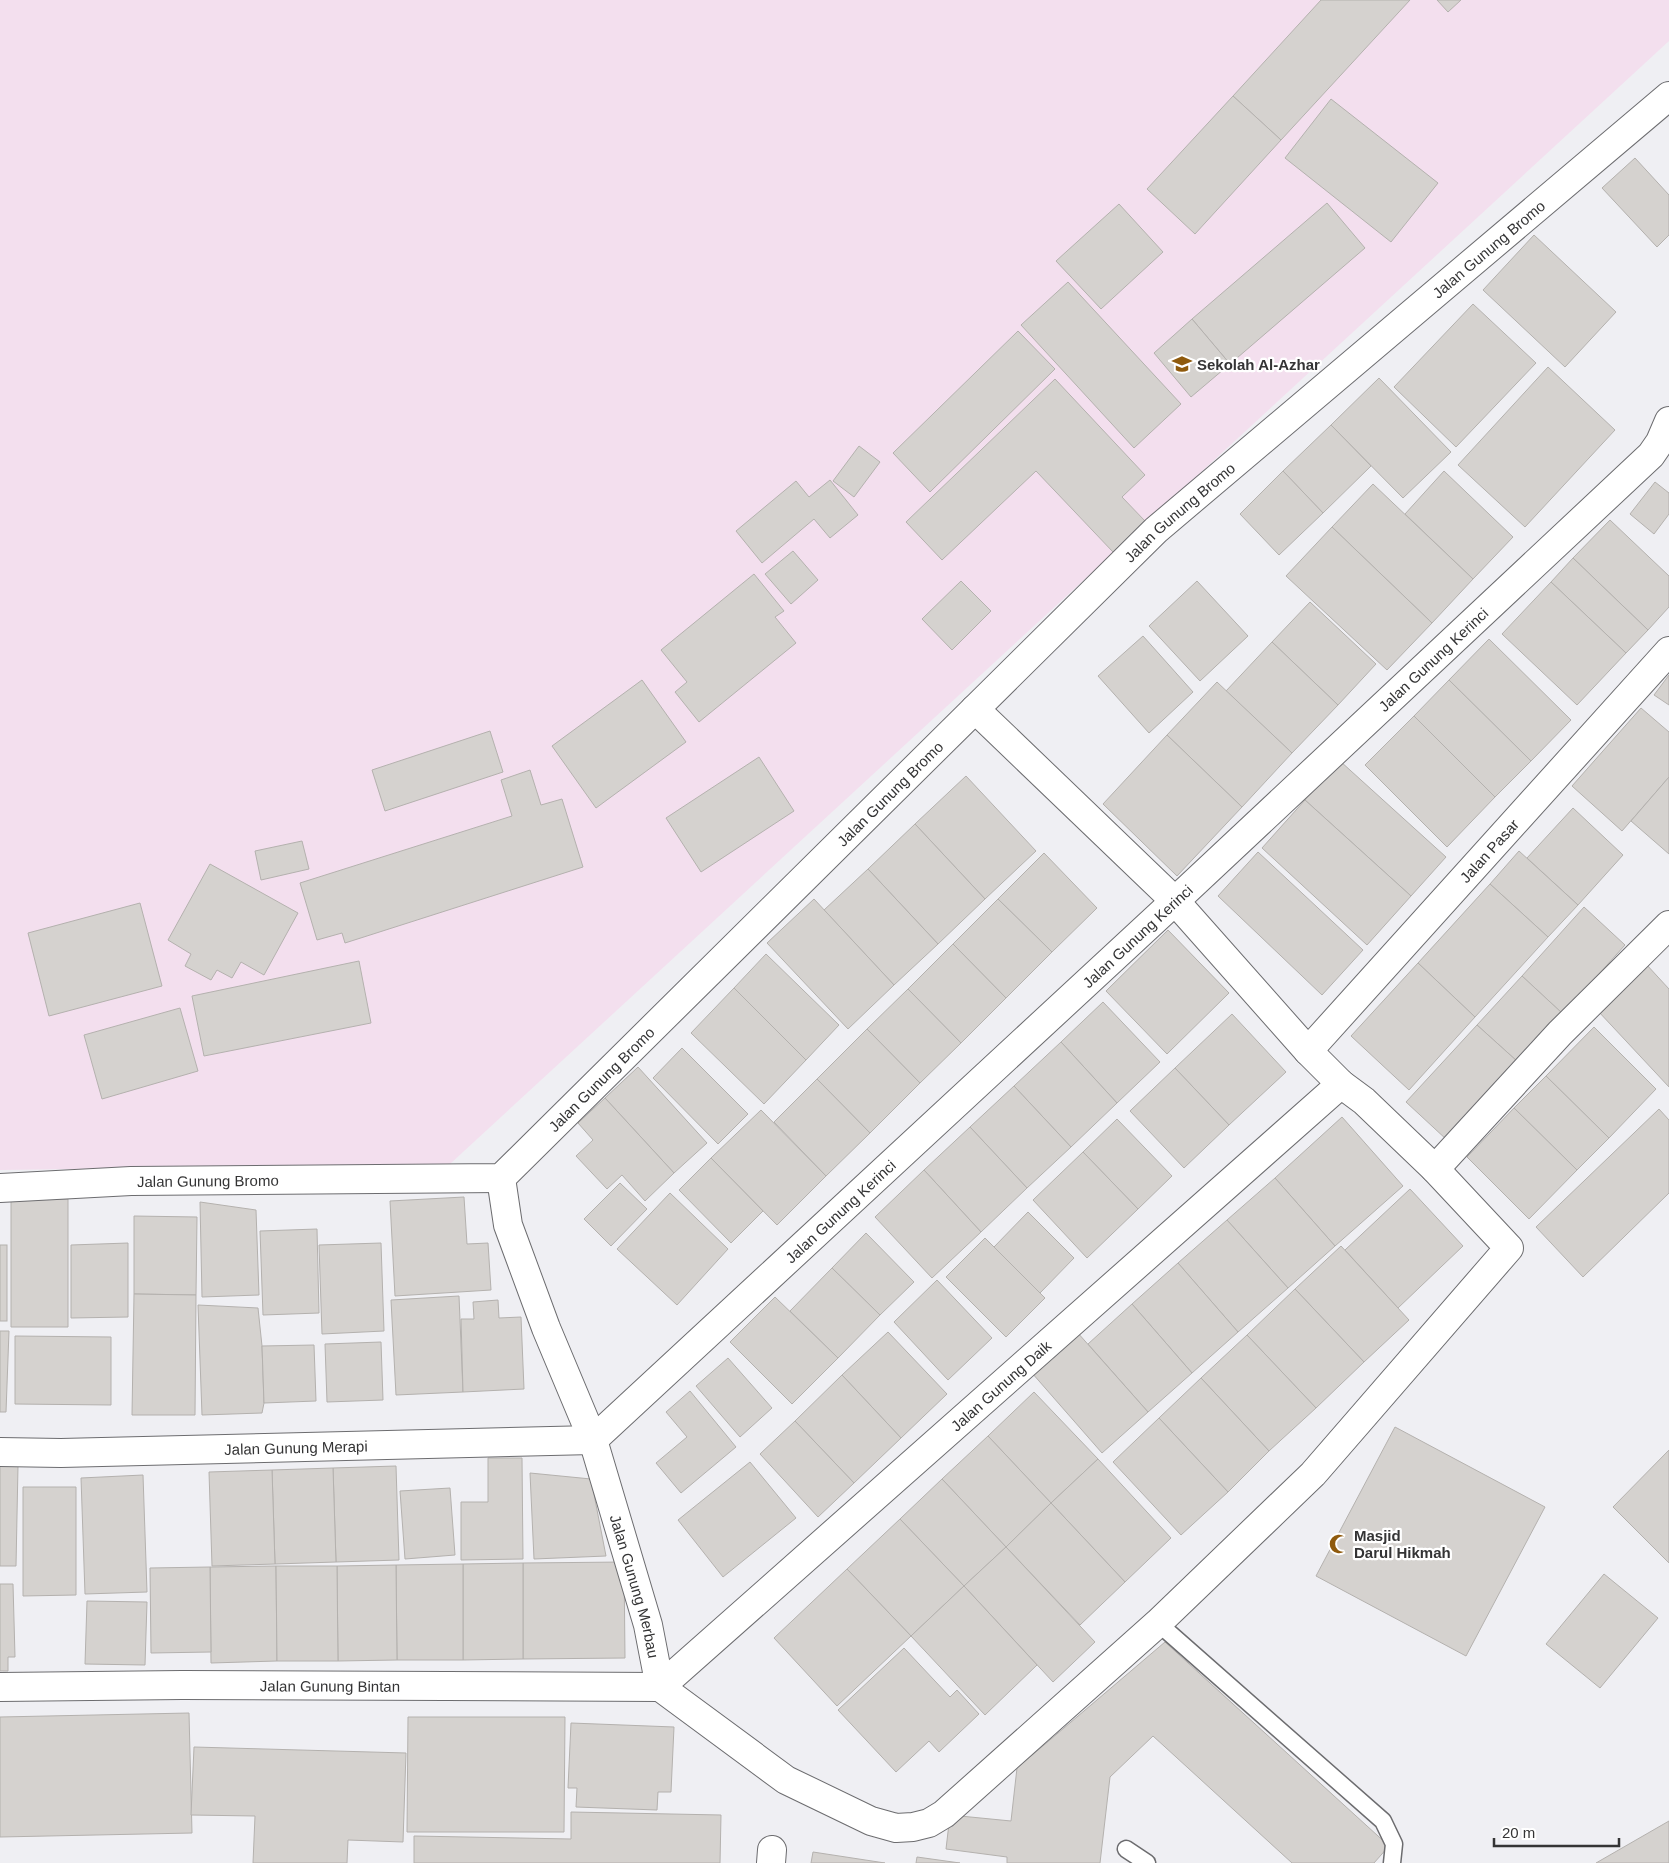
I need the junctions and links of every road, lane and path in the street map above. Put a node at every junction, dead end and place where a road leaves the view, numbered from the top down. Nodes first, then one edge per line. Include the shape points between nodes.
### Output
1 (1669, 96) edge
2 (1669, 421) edge
3 (1669, 651) edge
4 (975, 709) junction
5 (1174, 901) junction
6 (1669, 925) edge
7 (1308, 1050) junction
8 (1341, 1084) junction
9 (1435, 1169) junction
10 (501, 1178) junction
11 (0, 1188) edge
12 (593, 1440) junction
13 (0, 1452) edge
14 (1158, 1623) junction
15 (0, 1687) edge
16 (660, 1687) junction
17 (1126, 1849) dead end
18 (1147, 1863) edge
19 (1392, 1863) edge

1 - 4 street, Jalan Gunung Bromo via 1156,530
2 - 5 street, Jalan Gunung Kerinci via 1652,455
3 - 7 street, Jalan Pasar
4 - 5 street
4 - 10 street, Jalan Gunung Bromo
5 - 7 street
5 - 12 street, Jalan Gunung Kerinci
6 - 9 street via 1560,1033
7 - 8 street
8 - 9 street via 1364,1101
8 - 16 street, Jalan Gunung Daik
9 - 14 street via 1509,1248 1313,1474
10 - 11 street, Jalan Gunung Bromo via 131,1181
10 - 12 street, Jalan Gunung Merbau via 508,1225 546,1328
12 - 13 street, Jalan Gunung Merapi
12 - 16 street, Jalan Gunung Merbau via 648,1625
14 - 16 street via 944,1814 913,1827 896,1828 870,1821 786,1780
14 - 19 lane via 1383,1821 1394,1844
15 - 16 street, Jalan Gunung Bintan
17 - 18 lane

